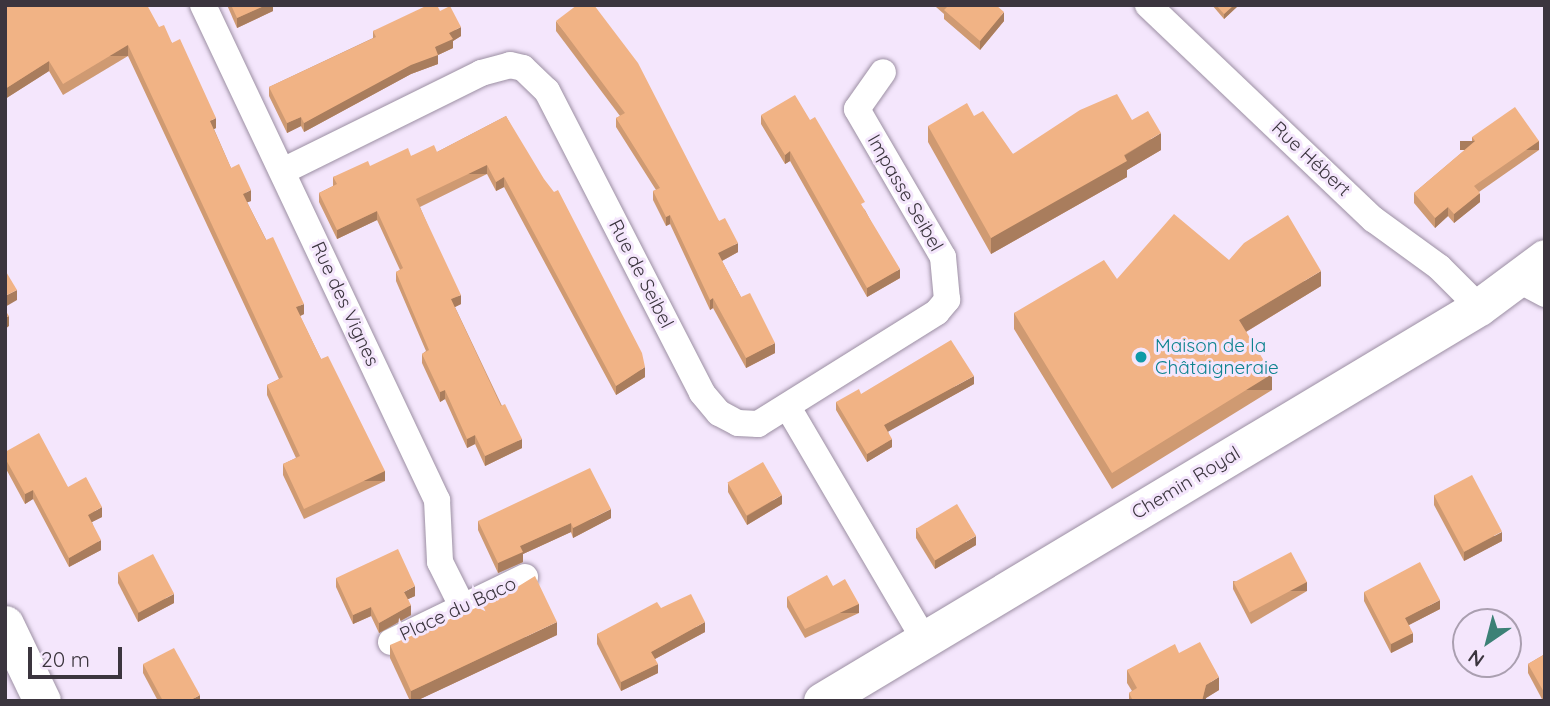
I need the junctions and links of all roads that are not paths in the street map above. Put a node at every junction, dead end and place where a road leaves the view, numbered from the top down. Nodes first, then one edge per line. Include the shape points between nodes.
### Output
1 (203, 5) edge
2 (1148, 5) edge
3 (883, 72) dead end
4 (282, 171) junction
5 (1536, 277) edge
6 (1479, 307) junction
7 (789, 409) junction
8 (525, 578) dead end
9 (463, 608) junction
10 (5, 624) edge
11 (924, 639) junction
12 (391, 642) edge
13 (42, 701) edge
14 (822, 701) edge

1 - 4 street, Rue des Vignes
2 - 6 street, Rue Hébert via 1374,219 1439,267
3 - 7 street, Impasse Seibel via 857,109 943,257 947,300 937,312
4 - 7 street, Rue de Seibel via 481,73 510,65 523,68 547,91 702,393 719,413 738,423 758,424
4 - 9 street, Rue des Vignes via 437,500 440,562
5 - 6 street, Chemin Royal
6 - 11 street, Chemin Royal
7 - 11 street
8 - 9 street, Place du Baco
9 - 12 street, Place du Baco
10 - 13 street
11 - 14 street, Chemin Royal

